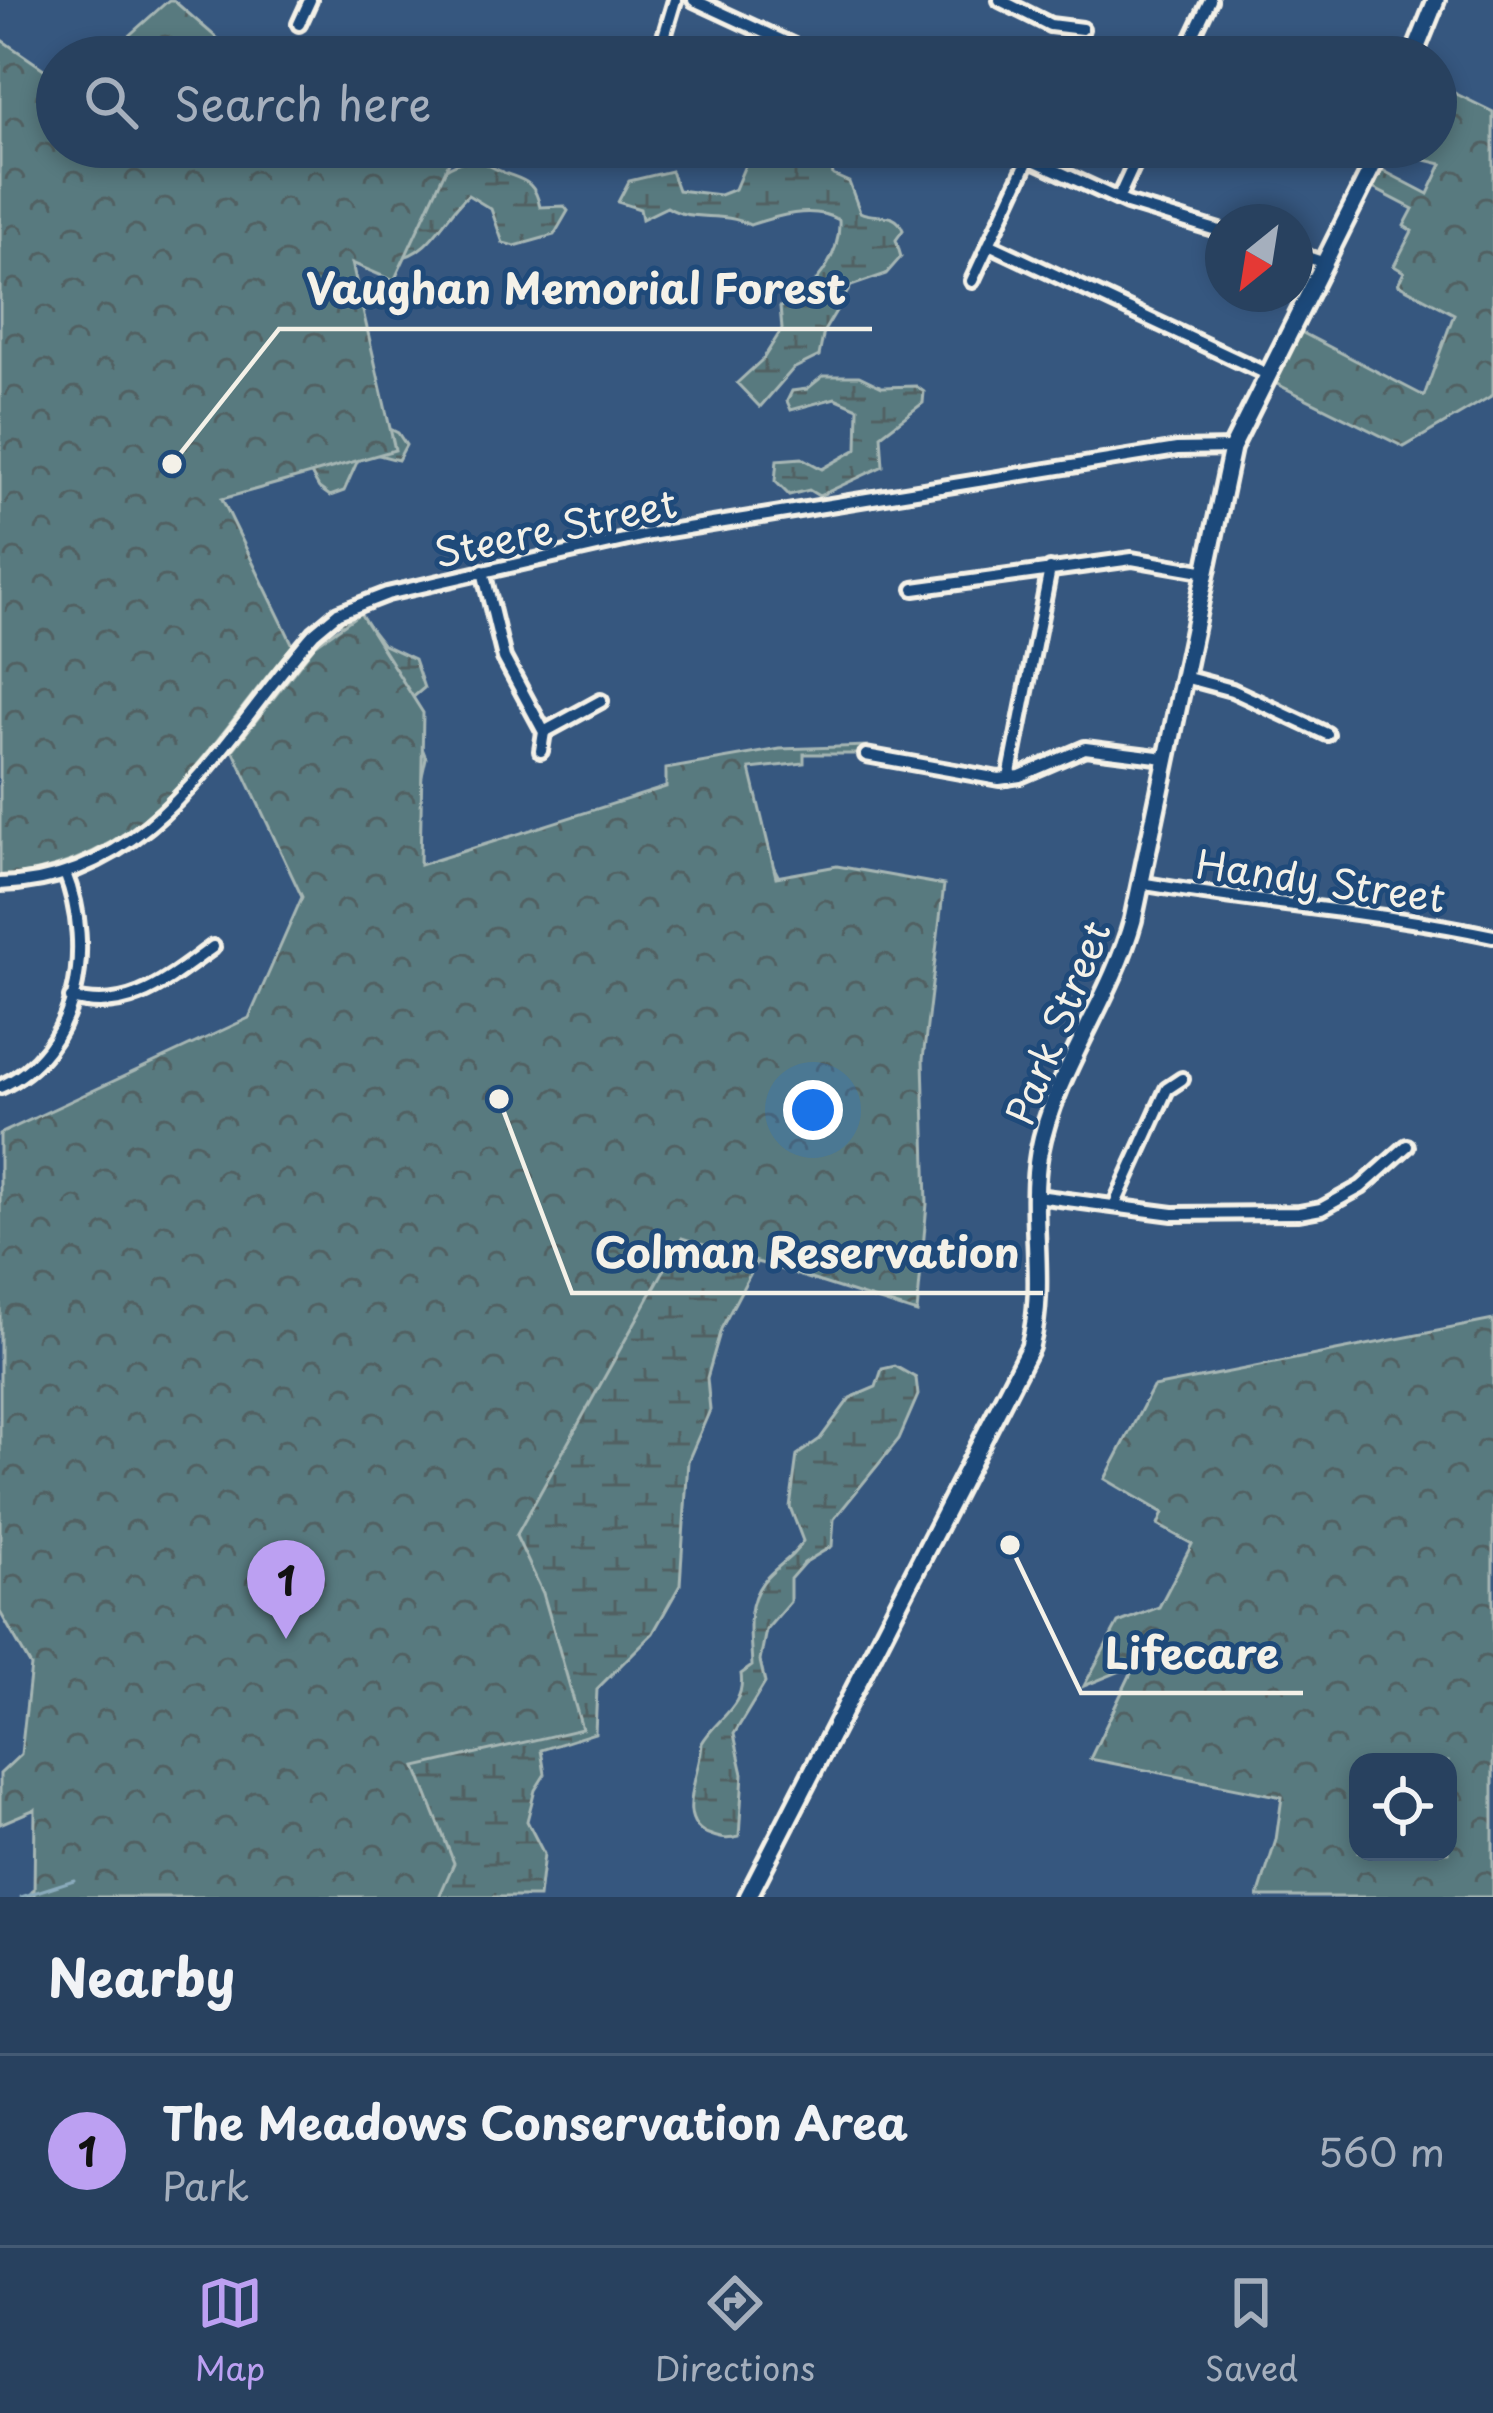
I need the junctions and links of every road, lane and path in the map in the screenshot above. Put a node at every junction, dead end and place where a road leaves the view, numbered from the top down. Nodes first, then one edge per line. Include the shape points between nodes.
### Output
1 (310, 0) edge
2 (674, 0) edge
3 (694, 0) edge
4 (1000, 0) edge
5 (1210, 0) edge
6 (1436, 0) edge
7 (712, 4) edge
8 (298, 24) dead end
9 (1082, 29) dead end
10 (664, 36) edge
11 (767, 36) edge
12 (1194, 36) edge
13 (1421, 36) edge
14 (1023, 168) edge
15 (1050, 168) edge
16 (1132, 168) edge
17 (1372, 168) edge
18 (1118, 199) junction
19 (1205, 226) edge
20 (988, 244) junction
21 (1313, 259) edge
22 (1325, 263) junction
23 (972, 281) dead end
24 (1267, 374) junction
25 (1232, 448) junction
26 (1049, 569) junction
27 (483, 571) junction
28 (1207, 572) junction
29 (914, 589) dead end
30 (1184, 677) junction
31 (601, 700) dead end
32 (544, 732) junction
33 (1328, 734) dead end
34 (541, 751) dead end
35 (866, 755) dead end
36 (1165, 758) junction
37 (1009, 778) junction
38 (65, 873) junction
39 (1140, 883) junction
40 (0, 884) edge
41 (1493, 936) edge
42 (213, 947) dead end
43 (71, 998) junction
44 (1182, 1079) dead end
45 (0, 1087) edge
46 (1408, 1146) dead end
47 (1037, 1196) junction
48 (1115, 1204) junction
49 (748, 1897) edge

1 - 8 street
2 - 10 street
3 - 7 street
4 - 9 street via 1050,25
5 - 12 street
6 - 13 main road
7 - 11 street
14 - 20 street
15 - 18 street
16 - 18 street
17 - 22 main road, Park Street
18 - 19 street
20 - 23 street
20 - 24 street
21 - 22 street
22 - 24 main road, Park Street
24 - 25 main road, Park Street
25 - 27 street, Steere Street via 1177,449 749,517
25 - 28 main road, Park Street
26 - 28 street via 1132,559
26 - 29 street
26 - 37 street
27 - 32 street via 504,658
27 - 38 street, Steere Street via 338,613 167,815
28 - 30 main road, Park Street
30 - 33 street
30 - 36 main road, Park Street
31 - 32 street
32 - 34 street
35 - 37 street
36 - 37 street via 1085,748
36 - 39 main road, Park Street
38 - 40 street, Steere Street
38 - 43 street via 81,944
39 - 41 street, Handy Street via 1402,916
39 - 47 main road, Park Street via 1114,980 1046,1126
42 - 43 street via 134,1000
43 - 45 street via 52,1049
44 - 48 street via 1167,1089
46 - 48 street via 1361,1187 1316,1210 1173,1214
47 - 48 street
47 - 49 main road, Park Street via 1040,1294 1019,1376

